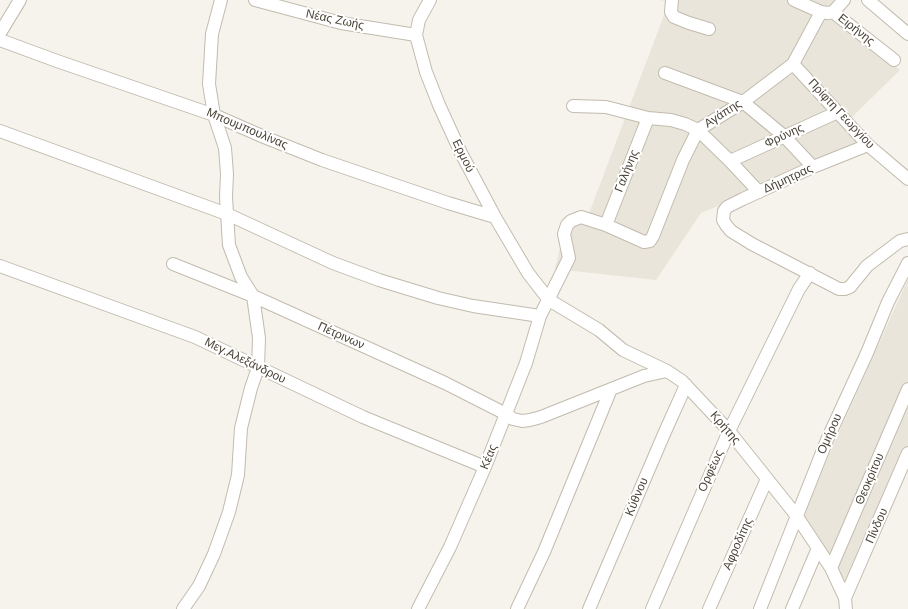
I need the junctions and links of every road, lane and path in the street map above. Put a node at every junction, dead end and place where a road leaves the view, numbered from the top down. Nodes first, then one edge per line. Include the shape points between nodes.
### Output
1 (20, 0) edge
2 (222, 0) edge
3 (255, 0) edge
4 (430, 0) edge
5 (672, 0) edge
6 (794, 0) edge
7 (844, 0) edge
8 (868, 0) edge
9 (827, 12) junction
10 (709, 29) dead end
11 (0, 32) edge
12 (908, 34) edge
13 (416, 35) junction
14 (0, 40) edge
15 (894, 60) dead end
16 (793, 64) junction
17 (665, 73) dead end
18 (743, 102) junction
19 (573, 106) dead end
20 (838, 112) junction
21 (214, 115) junction
22 (648, 118) junction
23 (698, 130) junction
24 (0, 131) edge
25 (784, 136) junction
26 (868, 145) junction
27 (730, 161) junction
28 (813, 167) junction
29 (908, 179) edge
30 (759, 192) junction
31 (227, 214) junction
32 (495, 217) junction
33 (606, 225) junction
34 (653, 236) joint
35 (908, 239) edge
36 (908, 263) edge
37 (173, 264) dead end
38 (0, 266) edge
39 (810, 273) junction
40 (253, 296) junction
41 (549, 300) junction
42 (540, 316) junction
43 (258, 368) junction
44 (667, 371) junction
45 (686, 385) junction
46 (611, 389) junction
47 (908, 389) edge
48 (506, 414) junction
49 (729, 431) junction
50 (908, 453) edge
51 (485, 467) junction
52 (767, 479) junction
53 (796, 515) junction
54 (818, 548) junction
55 (831, 568) junction
56 (846, 604) edge
57 (183, 609) edge
58 (418, 609) edge
59 (517, 609) edge
60 (590, 609) edge
61 (652, 609) edge
62 (709, 609) edge
63 (760, 609) edge
64 (792, 609) edge

1 - 11 street
2 - 21 street via 212,34 210,58 209,84
3 - 13 street, Νέας Ζωής via 341,23
4 - 13 street via 419,20
5 - 10 street via 671,12 674,17
6 - 9 street, Ειρήνης
7 - 9 street, Αγάπης
8 - 12 street
9 - 15 street, Ειρήνης
9 - 16 street, Αγάπης
13 - 32 street, Ερμού via 426,72 439,105
14 - 21 street, Μπουμπουλίνας
16 - 18 street, Αγάπης
16 - 20 street, Πρίφτη Γεωργίου
17 - 18 street
18 - 23 street, Αγάπης
18 - 25 street
19 - 22 street via 606,107
20 - 25 street, Φρύνης
20 - 26 street, Πρίφτη Γεωργίου
21 - 31 street via 224,148
21 - 32 street, Μπουμπουλίνας via 322,160
22 - 23 street via 671,120
22 - 33 street, Γαλήνης
23 - 27 street
23 - 34 street, Αγάπης via 683,160
24 - 31 street
25 - 27 street, Φρύνης
25 - 28 street
26 - 28 street, Δήμητρας
26 - 29 street, Πρίφτη Γεωργίου
27 - 30 street
28 - 30 street, Δήμητρας
30 - 39 street, Δήμητρας via 727,207 722,216 726,225 752,244
31 - 40 street via 229,245 241,277
31 - 42 street via 333,263 379,280 473,306
32 - 41 street, Ερμού via 528,273
33 - 34 street, Κέας via 644,242 648,242
33 - 41 street, Κέας via 581,217 567,225 564,234 569,258
35 - 39 street via 900,241 867,266 850,287 845,289 839,289
36 - 53 street, Ομήρου via 888,302
37 - 40 street, Πέτρινων
38 - 43 street, Μεγ.Αλεξάνδρου via 195,337
39 - 49 street, Ορφέως via 799,289
40 - 43 street via 259,338
40 - 48 street, Πέτρινων via 445,383
41 - 42 street, Κέας
41 - 44 street, Κρήτης via 599,330 623,350
42 - 48 street, Κέας via 526,363
43 - 51 street, Μεγ.Αλεξάνδρου via 363,417
43 - 57 street via 242,428 238,475 229,512 199,586
44 - 45 street, Κρήτης
44 - 46 street, Πέτρινων via 644,376
45 - 49 street, Κρήτης
45 - 60 street, Κύθνου
46 - 48 street, Πέτρινων via 530,420 513,419
46 - 59 street via 544,552
47 - 55 street, Θεοκρίτου
48 - 51 street, Κέας
49 - 52 street, Κρήτης
49 - 61 street, Ορφέως
50 - 56 street, Πίνδου
51 - 58 street, Κέας via 450,547
52 - 53 street, Κρήτης
52 - 62 street, Αφροδίτης
53 - 54 street, Κρήτης
53 - 63 street, Ομήρου
54 - 55 street, Κρήτης
54 - 64 street
55 - 56 street, Κρήτης

